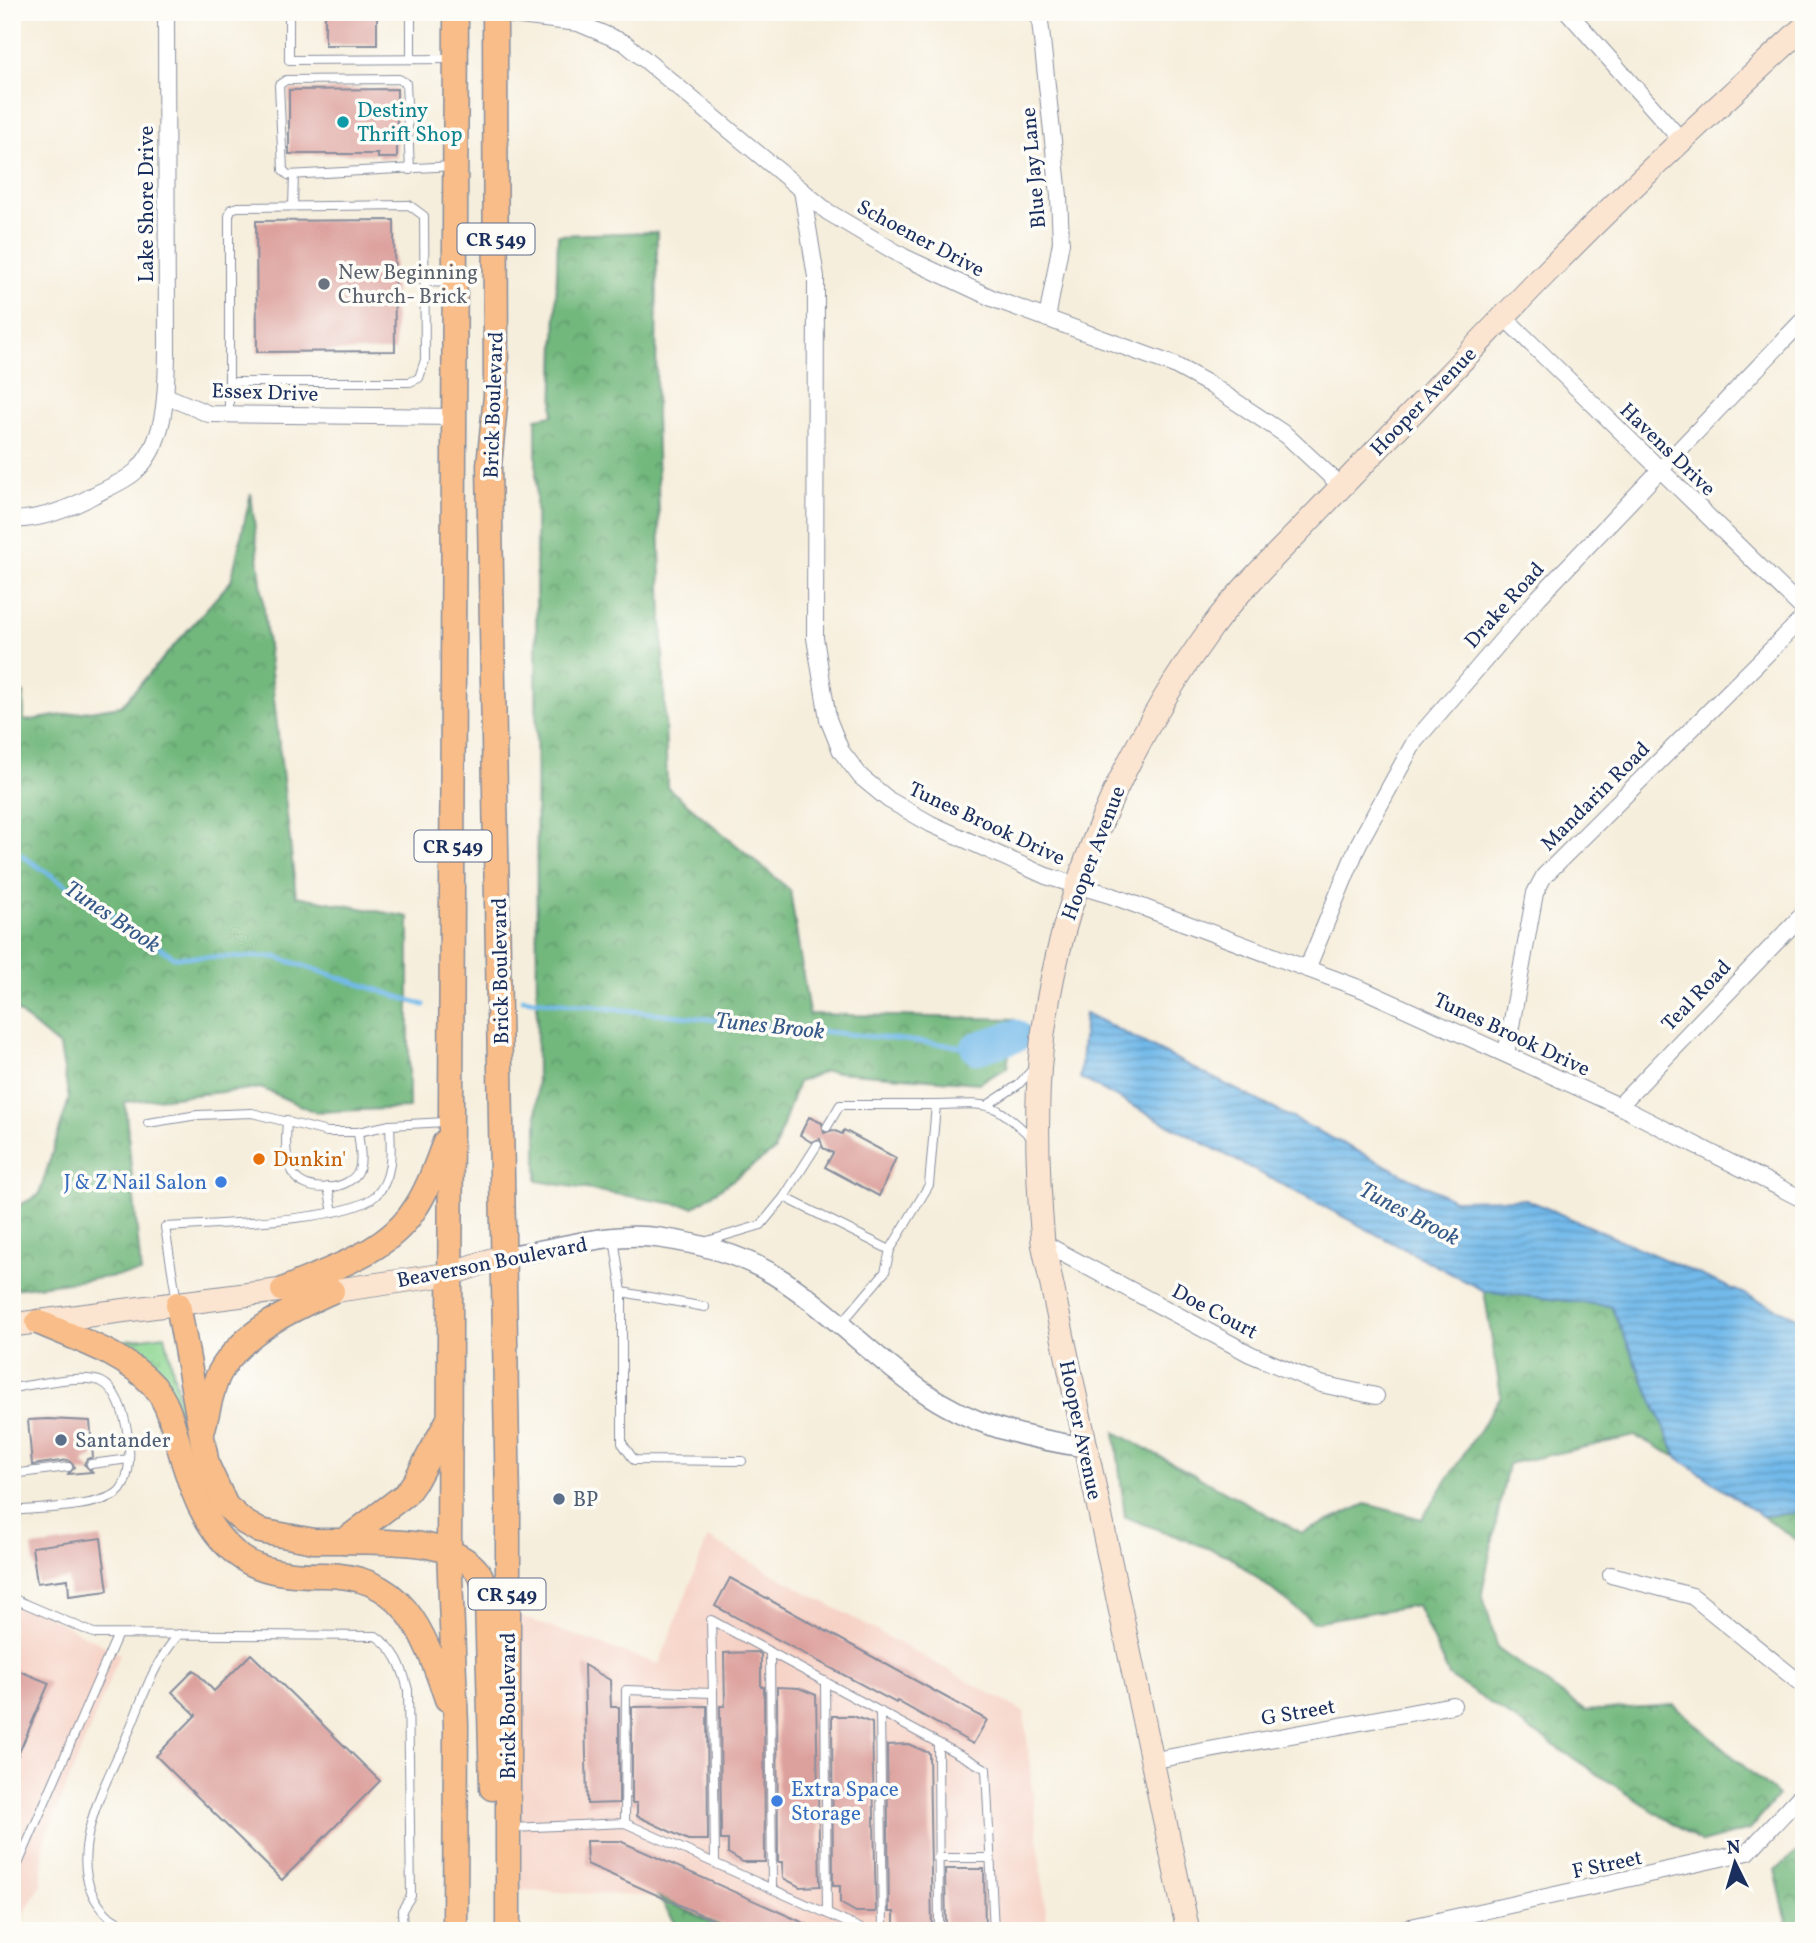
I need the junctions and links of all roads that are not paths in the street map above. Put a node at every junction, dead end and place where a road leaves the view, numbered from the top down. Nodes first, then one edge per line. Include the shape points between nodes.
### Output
1 (166, 12) edge
2 (289, 12) edge
3 (411, 12) edge
4 (456, 12) edge
5 (1039, 12) edge
6 (1568, 12) edge
7 (495, 13) edge
8 (1804, 27) edge
9 (411, 59) junction
10 (456, 59) junction
11 (1682, 141) junction
12 (456, 165) junction
13 (410, 170) junction
14 (294, 174) junction
15 (802, 190) junction
16 (293, 206) junction
17 (425, 282) junction
18 (456, 283) junction
19 (1504, 317) junction
20 (1804, 318) edge
21 (1047, 319) junction
22 (229, 382) junction
23 (166, 397) junction
24 (229, 414) junction
25 (456, 417) junction
26 (489, 465) junction
27 (1659, 470) junction
28 (1341, 486) junction
29 (12, 520) edge
30 (1804, 610) edge
31 (1804, 617) edge
32 (1078, 888) junction
33 (1804, 913) edge
34 (1307, 969) junction
35 (1506, 1054) junction
36 (1040, 1062) junction
37 (989, 1104) junction
38 (936, 1105) junction
39 (1619, 1106) junction
40 (286, 1120) junction
41 (148, 1123) dead end
42 (451, 1123) junction
43 (390, 1125) junction
44 (827, 1127) dead end
45 (358, 1132) junction
46 (1037, 1142) junction
47 (817, 1145) dead end
48 (328, 1186) junction
49 (784, 1197) junction
50 (1804, 1200) edge
51 (333, 1212) junction
52 (614, 1238) junction
53 (1043, 1243) junction
54 (693, 1244) junction
55 (890, 1250) junction
56 (503, 1256) junction
57 (450, 1274) junction
58 (283, 1290) junction
59 (332, 1291) junction
60 (622, 1292) junction
61 (178, 1304) junction
62 (705, 1307) dead end
63 (38, 1322) junction
64 (12, 1325) edge
65 (839, 1326) junction
66 (12, 1388) edge
67 (1376, 1396) dead end
68 (452, 1413) junction
69 (202, 1433) junction
70 (1084, 1447) junction
71 (129, 1460) junction
72 (741, 1461) dead end
73 (91, 1464) dead end
74 (68, 1467) dead end
75 (12, 1474) edge
76 (12, 1511) edge
77 (344, 1541) junction
78 (449, 1551) junction
79 (1611, 1575) dead end
80 (12, 1598) edge
81 (178, 1634) junction
82 (117, 1636) junction
83 (770, 1652) junction
84 (825, 1681) junction
85 (1804, 1686) edge
86 (713, 1693) junction
87 (1454, 1705) dead end
88 (880, 1711) junction
89 (457, 1725) junction
90 (938, 1743) junction
91 (1150, 1761) junction
92 (1804, 1792) edge
93 (625, 1823) junction
94 (508, 1828) junction
95 (939, 1858) junction
96 (990, 1858) junction
97 (715, 1863) junction
98 (13, 1876) edge
99 (772, 1889) junction
100 (827, 1913) junction
101 (508, 1919) edge
102 (139, 1931) edge
103 (403, 1931) edge
104 (455, 1931) edge
105 (866, 1931) edge
106 (883, 1931) edge
107 (939, 1931) edge
108 (994, 1931) edge
109 (1188, 1931) edge
110 (1393, 1931) edge

1 - 23 street, Lake Shore Drive
2 - 9 lane via 289,60
3 - 9 lane
4 - 10 main road, Brick Boulevard / CR 549
5 - 21 street, Blue Jay Lane via 1059,196 1060,242
6 - 11 street
7 - 15 street, Schoener Drive via 578,23 625,43
7 - 26 main road, Brick Boulevard / CR 549 via 496,395
8 - 11 main road, Hooper Avenue
9 - 10 lane
10 - 12 main road, Brick Boulevard / CR 549
11 - 19 main road, Hooper Avenue
12 - 13 lane
12 - 18 main road, Brick Boulevard / CR 549
13 - 14 lane
13 - 14 lane via 406,83 399,79 286,80 279,85 283,170
14 - 16 lane
15 - 21 street, Schoener Drive via 828,212 904,257
15 - 32 street, Tunes Brook Drive via 816,277 815,638 832,729 860,777 889,800 942,829
16 - 17 lane via 409,205 418,209 424,216
16 - 22 lane via 231,209
17 - 18 lane
17 - 22 lane via 425,360 419,378 410,382
18 - 25 main road, Brick Boulevard / CR 549
19 - 27 street, Havens Drive
19 - 28 main road, Hooper Avenue
20 - 27 street, Drake Road
21 - 28 street, Schoener Drive via 1174,365 1209,384 1286,435
22 - 24 lane
23 - 24 street, Essex Drive via 209,414
23 - 29 street via 152,449 136,472 71,508
24 - 25 street, Essex Drive
25 - 26 main road
25 - 42 main road, Brick Boulevard / CR 549
26 - 56 main road, Brick Boulevard / CR 549
27 - 30 street, Havens Drive
27 - 34 street, Drake Road via 1539,597 1415,741 1359,843
28 - 32 main road, Hooper Avenue via 1214,624 1173,685 1133,753
31 - 35 street, Mandarin Road via 1544,876 1535,893
32 - 34 street, Tunes Brook Drive via 1111,895
32 - 36 main road, Hooper Avenue via 1053,980
33 - 39 street, Teal Road
34 - 35 street, Tunes Brook Drive
35 - 39 street, Tunes Brook Drive
36 - 37 lane via 1018,1085
36 - 46 main road, Hooper Avenue
37 - 38 lane
37 - 46 lane
38 - 44 lane via 840,1105
38 - 55 lane via 929,1185
39 - 50 street, Tunes Brook Drive
40 - 41 lane via 233,1113
40 - 45 lane via 327,1132
40 - 48 lane via 287,1152 294,1176 303,1185
42 - 43 lane
42 - 57 main road, Brick Boulevard / CR 549
42 - 58 main road via 420,1200 393,1234 370,1252
43 - 45 lane
43 - 51 lane via 390,1166 385,1182 374,1197
45 - 48 lane via 359,1169 353,1178
46 - 53 main road, Hooper Avenue
47 - 49 lane
48 - 51 lane
49 - 54 lane via 761,1225
49 - 55 lane
51 - 61 lane via 165,1227
52 - 54 street, Beaverson Boulevard via 657,1237
52 - 56 street, Beaverson Boulevard
52 - 60 lane
53 - 67 street, Doe Court via 1250,1354 1321,1384
53 - 70 main road, Hooper Avenue
54 - 65 street, Beaverson Boulevard via 732,1256 784,1281
55 - 65 lane via 885,1272
56 - 57 main road, Beaverson Boulevard
56 - 94 main road, Brick Boulevard / CR 549
57 - 59 main road, Beaverson Boulevard
57 - 68 main road, Brick Boulevard / CR 549
58 - 59 main road, Beaverson Boulevard
58 - 61 main road, Beaverson Boulevard
59 - 69 main road via 265,1324 231,1358 219,1373
60 - 62 lane
60 - 72 lane via 622,1444 634,1460
61 - 63 main road, Beaverson Boulevard
61 - 69 main road
63 - 64 main road, Beaverson Boulevard
63 - 89 main road via 102,1350 153,1386 171,1410 199,1507 218,1537 243,1559 271,1571 342,1574 386,1590 406,1608 418,1623
65 - 70 street, Beaverson Boulevard via 922,1392 972,1419 1023,1437
66 - 71 lane via 83,1378 102,1382 116,1393 122,1409
68 - 77 main road via 406,1494
68 - 78 main road, Brick Boulevard / CR 549
69 - 77 main road via 217,1491 244,1522 281,1537
70 - 91 main road, Hooper Avenue
71 - 73 lane
71 - 76 lane via 129,1476 120,1491 105,1499
74 - 75 lane
77 - 78 main road via 433,1545
78 - 89 main road, Brick Boulevard / CR 549
78 - 101 main road via 480,1574 487,1600 494,1823
79 - 85 street via 1692,1596
80 - 82 lane via 96,1634
81 - 82 lane
81 - 102 lane via 149,1675 89,1823 84,1857 97,1900 110,1917
81 - 103 lane via 376,1636 391,1646 408,1689 411,1896 402,1910
82 - 98 lane
83 - 84 lane
83 - 86 lane via 711,1620
83 - 99 lane
84 - 88 lane
84 - 100 lane
86 - 93 lane via 625,1690
86 - 97 lane
87 - 91 street, G Street
88 - 90 lane
88 - 106 lane
89 - 104 main road, Brick Boulevard / CR 549
90 - 95 lane
90 - 96 lane via 986,1769
91 - 109 main road, Hooper Avenue
92 - 110 street, F Street via 1748,1852
93 - 94 lane
93 - 97 lane
94 - 101 main road, Brick Boulevard / CR 549
95 - 96 lane
95 - 107 lane
96 - 108 lane
97 - 99 lane
99 - 100 lane
100 - 105 lane

